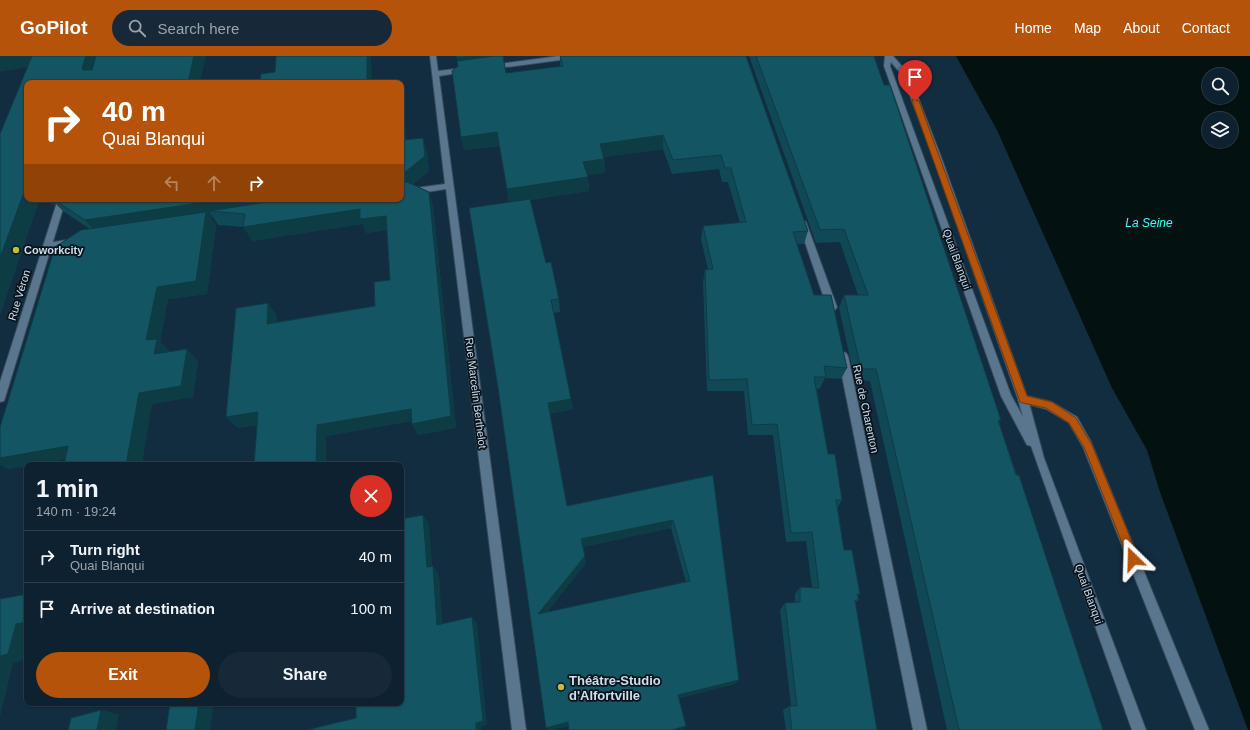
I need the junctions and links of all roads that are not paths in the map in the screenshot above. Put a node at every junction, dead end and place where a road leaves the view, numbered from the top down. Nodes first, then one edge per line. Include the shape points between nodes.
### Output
1 (433, 56) edge
2 (575, 56) edge
3 (888, 56) edge
4 (435, 74) junction
5 (449, 186) junction
6 (404, 193) edge
7 (61, 202) edge
8 (800, 215) edge
9 (85, 240) edge
10 (47, 246) junction
11 (834, 313) edge
12 (841, 344) edge
13 (0, 398) edge
14 (1023, 399) junction
15 (1039, 458) junction
16 (519, 730) edge
17 (920, 730) edge
18 (1140, 730) edge
19 (1202, 730) edge

1 - 4 street, Rue Marcelin Berthelot
2 - 4 street
3 - 14 street, Quai Blanqui via 905,74
3 - 15 street, Quai Blanqui via 887,66 1006,396
4 - 5 street, Rue Marcelin Berthelot
5 - 6 street
5 - 16 street, Rue Marcelin Berthelot
7 - 10 street, Rue Véron
8 - 11 street
9 - 10 street
10 - 13 street, Rue Véron
12 - 17 street, Rue de Charenton
14 - 15 street, Quai Blanqui
14 - 19 street via 1048,405 1072,420 1088,445
15 - 18 street, Quai Blanqui

